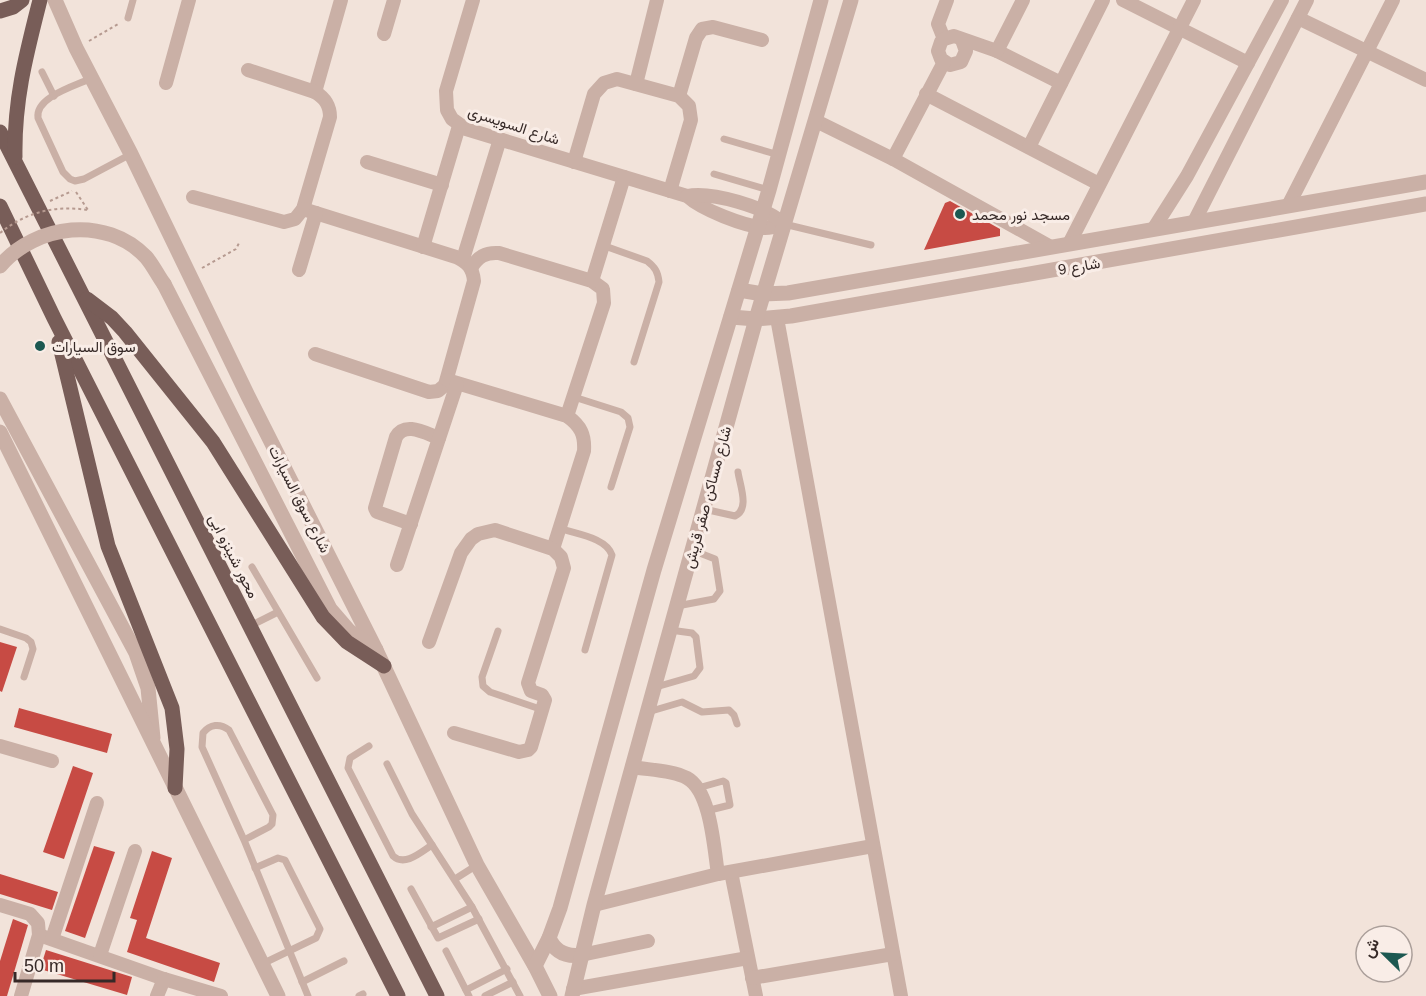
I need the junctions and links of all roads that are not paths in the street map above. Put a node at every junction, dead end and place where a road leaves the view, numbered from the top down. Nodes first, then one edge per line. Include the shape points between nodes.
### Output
1 (2, 0) edge
2 (22, 0) edge
3 (40, 0) edge
4 (55, 0) edge
5 (133, 0) edge
6 (189, 0) edge
7 (340, 0) edge
8 (394, 0) edge
9 (474, 0) edge
10 (657, 0) edge
11 (821, 0) edge
12 (851, 0) edge
13 (947, 0) edge
14 (1023, 0) edge
15 (1103, 0) edge
16 (1123, 0) edge
17 (1194, 0) edge
18 (1282, 0) edge
19 (1308, 0) edge
20 (1393, 0) edge
21 (0, 5) edge
22 (0, 11) edge
23 (128, 18) road end
24 (1298, 18) junction
25 (1179, 29) junction
26 (384, 34) dead end
27 (944, 39) junction
28 (762, 40) dead end
29 (962, 40) junction
30 (1366, 50) junction
31 (997, 51) junction
32 (945, 63) junction
33 (1248, 63) junction
34 (248, 70) dead end
35 (42, 72) dead end
36 (92, 78) junction
37 (1426, 80) edge
38 (166, 83) dead end
39 (1061, 83) junction
40 (636, 84) junction
41 (315, 92) junction
42 (926, 94) junction
43 (54, 96) junction
44 (679, 96) junction
45 (816, 121) junction
46 (459, 126) junction
47 (0, 132) edge
48 (500, 139) junction
49 (724, 139) dead end
50 (1029, 147) junction
51 (131, 154) junction
52 (779, 155) junction
53 (893, 159) junction
54 (15, 160) junction
55 (367, 162) dead end
56 (574, 162) junction
57 (714, 174) dead end
58 (1187, 176) junction
59 (624, 177) junction
60 (1426, 182) edge
61 (1099, 184) junction
62 (442, 185) junction
63 (1211, 189) junction
64 (769, 190) junction
65 (670, 191) junction
66 (687, 196) junction
67 (193, 197) dead end
68 (1426, 204) edge
69 (0, 206) edge
70 (1287, 206) junction
71 (763, 210) junction
72 (310, 211) junction
73 (1194, 222) junction
74 (784, 224) junction
75 (758, 226) junction
76 (1154, 228) junction
77 (1108, 237) junction
78 (1069, 244) junction
79 (602, 245) junction
80 (871, 245) dead end
81 (423, 247) junction
82 (1051, 247) junction
83 (1111, 260) junction
84 (467, 264) junction
85 (0, 266) edge
86 (298, 270) dead end
87 (592, 281) junction
88 (739, 290) junction
89 (763, 294) junction
90 (83, 297) junction
91 (731, 317) junction
92 (54, 318) junction
93 (777, 318) junction
94 (756, 319) junction
95 (315, 354) dead end
96 (634, 362) dead end
97 (452, 382) junction
98 (574, 397) junction
99 (0, 399) edge
100 (567, 416) junction
101 (0, 432) edge
102 (439, 438) junction
103 (738, 472) dead end
104 (611, 487) dead end
105 (704, 509) junction
106 (411, 524) junction
107 (559, 528) junction
108 (553, 549) junction
109 (692, 550) junction
110 (397, 565) dead end
111 (252, 567) dead end
112 (676, 606) junction
113 (278, 612) junction
114 (250, 626) junction
115 (0, 629) edge
116 (670, 630) junction
117 (498, 631) dead end
118 (429, 642) dead end
119 (376, 650) junction
120 (585, 650) dead end
121 (384, 666) junction
122 (24, 678) dead end
123 (317, 678) dead end
124 (654, 688) junction
125 (543, 710) junction
126 (647, 712) junction
127 (737, 724) dead end
128 (454, 734) dead end
129 (153, 745) junction
130 (0, 746) edge
131 (369, 746) dead end
132 (52, 761) dead end
133 (387, 764) dead end
134 (632, 767) junction
135 (175, 788) junction
136 (698, 788) junction
137 (97, 803) dead end
138 (706, 811) junction
139 (244, 840) junction
140 (432, 844) junction
141 (873, 846) junction
142 (135, 850) dead end
143 (477, 865) junction
144 (255, 868) junction
145 (725, 873) junction
146 (455, 879) junction
147 (411, 889) dead end
148 (0, 905) edge
149 (594, 905) junction
150 (472, 907) junction
151 (479, 920) junction
152 (431, 927) junction
153 (45, 937) junction
154 (549, 938) junction
155 (648, 941) dead end
156 (290, 951) junction
157 (446, 951) dead end
158 (893, 954) junction
159 (581, 955) junction
160 (100, 956) junction
161 (748, 958) junction
162 (344, 961) dead end
163 (262, 964) junction
164 (535, 966) junction
165 (507, 969) junction
166 (752, 978) junction
167 (164, 979) junction
168 (302, 982) junction
169 (513, 982) junction
170 (572, 992) edge
171 (467, 993) edge
172 (21, 996) edge
173 (157, 996) edge
174 (221, 996) edge
175 (278, 996) edge
176 (308, 996) edge
177 (398, 996) edge
178 (437, 996) edge
179 (485, 996) edge
180 (520, 996) edge
181 (550, 996) edge
182 (756, 996) edge
183 (900, 996) edge

1 - 21 main road
2 - 22 main road
3 - 54 main road via 19,86
4 - 36 street, شارع سوق السيارات
5 - 23 lane
6 - 38 street
7 - 41 street
8 - 26 street
9 - 46 street, شارع السويسرى via 446,91 447,110
10 - 40 street
11 - 52 street, شارع مساكن صقر قريش
12 - 45 street, شارع مساكن صقر قريش
13 - 27 street via 938,24
14 - 31 street
15 - 39 street
16 - 25 street
17 - 25 street
18 - 33 street
19 - 24 street
20 - 30 street
24 - 30 street
24 - 63 street
25 - 33 street
25 - 61 street
27 - 29 street via 954,36
27 - 32 street via 938,51
28 - 44 street via 713,27 702,29
29 - 31 street
29 - 32 street via 966,45 965,57 956,64
30 - 37 street
30 - 70 street
31 - 39 street
32 - 42 street
33 - 58 street
34 - 41 street
35 - 43 lane
36 - 43 lane
36 - 51 street, شارع سوق السيارات
39 - 50 street
40 - 44 street
40 - 56 street via 617,79 598,88
41 - 72 street via 327,102 330,117
42 - 50 street
42 - 53 street
43 - 51 lane via 43,102 38,114 66,176 75,181 84,179
44 - 65 street via 689,106 691,120
45 - 53 street
45 - 74 street, شارع مساكن صقر قريش
46 - 48 street, شارع السويسرى
46 - 62 street
47 - 54 main road, محور شينزو ابى
48 - 56 street, شارع السويسرى
48 - 84 street
49 - 52 lane
50 - 61 street
51 - 119 street, شارع سوق السيارات
52 - 64 street, شارع مساكن صقر قريش
53 - 82 street
54 - 90 main road, محور شينزو ابى
55 - 62 street
56 - 59 street, شارع السويسرى
57 - 64 lane
58 - 63 street
58 - 76 street
59 - 65 street, شارع السويسرى
59 - 79 street
60 - 70 street, شارع 9
61 - 78 street
62 - 81 street
63 - 73 street
64 - 71 street, شارع مساكن صقر قريش
65 - 66 street, شارع السويسرى
66 - 71 street, شارع السويسرى via 705,195
66 - 75 street, شارع السويسرى via 708,210
67 - 72 street via 284,222
68 - 83 street, شارع 9
69 - 92 main road
70 - 73 street, شارع 9
71 - 74 street, شارع السويسرى
71 - 75 street, شارع مساكن صقر قريش
72 - 81 street
72 - 86 street
73 - 76 street, شارع 9
74 - 75 street, شارع السويسرى via 772,228
74 - 80 lane
74 - 89 street, شارع مساكن صقر قريش
75 - 88 street, شارع مساكن صقر قريش
76 - 77 street, شارع 9
77 - 78 street, شارع 9
77 - 83 street
78 - 82 street, شارع 9
79 - 87 street
79 - 96 lane via 647,261 659,275
81 - 84 street
82 - 89 street, شارع 9 via 788,293
83 - 93 street, شارع 9
84 - 87 street via 490,252 499,253
84 - 97 street via 474,281
85 - 119 street, bridge via 30,241 55,232 82,230 116,238 146,258 164,284 330,609 349,632
87 - 98 street via 603,289 604,303
88 - 89 street, شارع 9
88 - 91 street, شارع مساكن صقر قريش
89 - 94 street, شارع مساكن صقر قريش
90 - 114 main road, محور شينزو ابى
90 - 121 main road via 125,332 213,442 323,617 347,642
91 - 94 street, شارع 9
91 - 154 street, شارع مساكن صقر قريش
92 - 135 main road via 108,546 172,708 177,749
92 - 177 main road
93 - 94 street, شارع 9
93 - 141 street
94 - 105 street, شارع مساكن صقر قريش
95 - 97 street via 433,393
97 - 100 street
97 - 102 street
98 - 100 street
98 - 104 lane via 621,412 628,418 630,427
99 - 129 street via 136,653 151,707
100 - 107 street via 576,422 585,441
101 - 129 street
102 - 106 street
102 - 106 street via 408,428 396,437 375,508
103 - 105 lane via 744,507 741,513 735,516
105 - 109 street, شارع مساكن صقر قريش
106 - 110 street
107 - 108 street
107 - 120 lane via 602,542 612,555
108 - 118 street via 495,530 471,538 461,553
108 - 125 street via 564,568 528,683 531,691 544,697
109 - 112 street, شارع مساكن صقر قريش
109 - 112 lane via 715,559 720,591 714,599
111 - 113 lane
112 - 116 street, شارع مساكن صقر قريش
113 - 114 lane
113 - 123 lane
114 - 178 main road, محور شينزو ابى
115 - 122 lane via 32,642
116 - 124 street, شارع مساكن صقر قريش
116 - 124 lane via 696,637 700,668 694,676
117 - 125 lane via 482,677 483,686
119 - 121 street, شارع سوق السيارات
121 - 143 street, شارع سوق السيارات
124 - 126 street, شارع مساكن صقر قريش
125 - 128 street via 533,743 524,752
126 - 127 lane via 682,702 702,712 729,710
126 - 134 street, شارع مساكن صقر قريش
129 - 135 street
130 - 132 street
131 - 140 lane via 350,758 348,768 393,856 404,861
133 - 140 lane
134 - 136 street via 680,776
134 - 149 street, شارع مساكن صقر قريش
135 - 163 street
136 - 138 street
136 - 138 lane via 726,783 730,805
137 - 153 street
138 - 145 street
139 - 139 lane via 269,827 273,815 229,730 220,725 210,726 203,733 202,747
139 - 144 lane
140 - 146 lane
141 - 145 street
141 - 158 street
142 - 160 street
143 - 146 lane
143 - 164 street, شارع سوق السيارات
144 - 156 lane
144 - 156 lane via 278,858 285,860 318,925 320,932 316,938
145 - 149 street
145 - 161 street
146 - 150 lane
147 - 152 lane
148 - 153 street via 30,914
149 - 159 street, شارع مساكن صقر قريش
150 - 151 lane
150 - 152 lane
151 - 152 lane via 440,938
151 - 165 lane
153 - 160 street
153 - 172 street
154 - 159 street via 561,952
154 - 164 street, شارع مساكن صقر قريش
155 - 159 street
156 - 163 lane
156 - 168 lane
157 - 171 lane
158 - 166 street
158 - 183 street
159 - 170 street, شارع مساكن صقر قريش
160 - 167 street
161 - 166 street
161 - 170 street
162 - 168 lane
163 - 175 street
164 - 181 street, شارع سوق السيارات
165 - 169 lane
165 - 171 lane
166 - 182 street
167 - 173 street
167 - 174 street
168 - 176 lane
169 - 179 lane
169 - 180 lane

